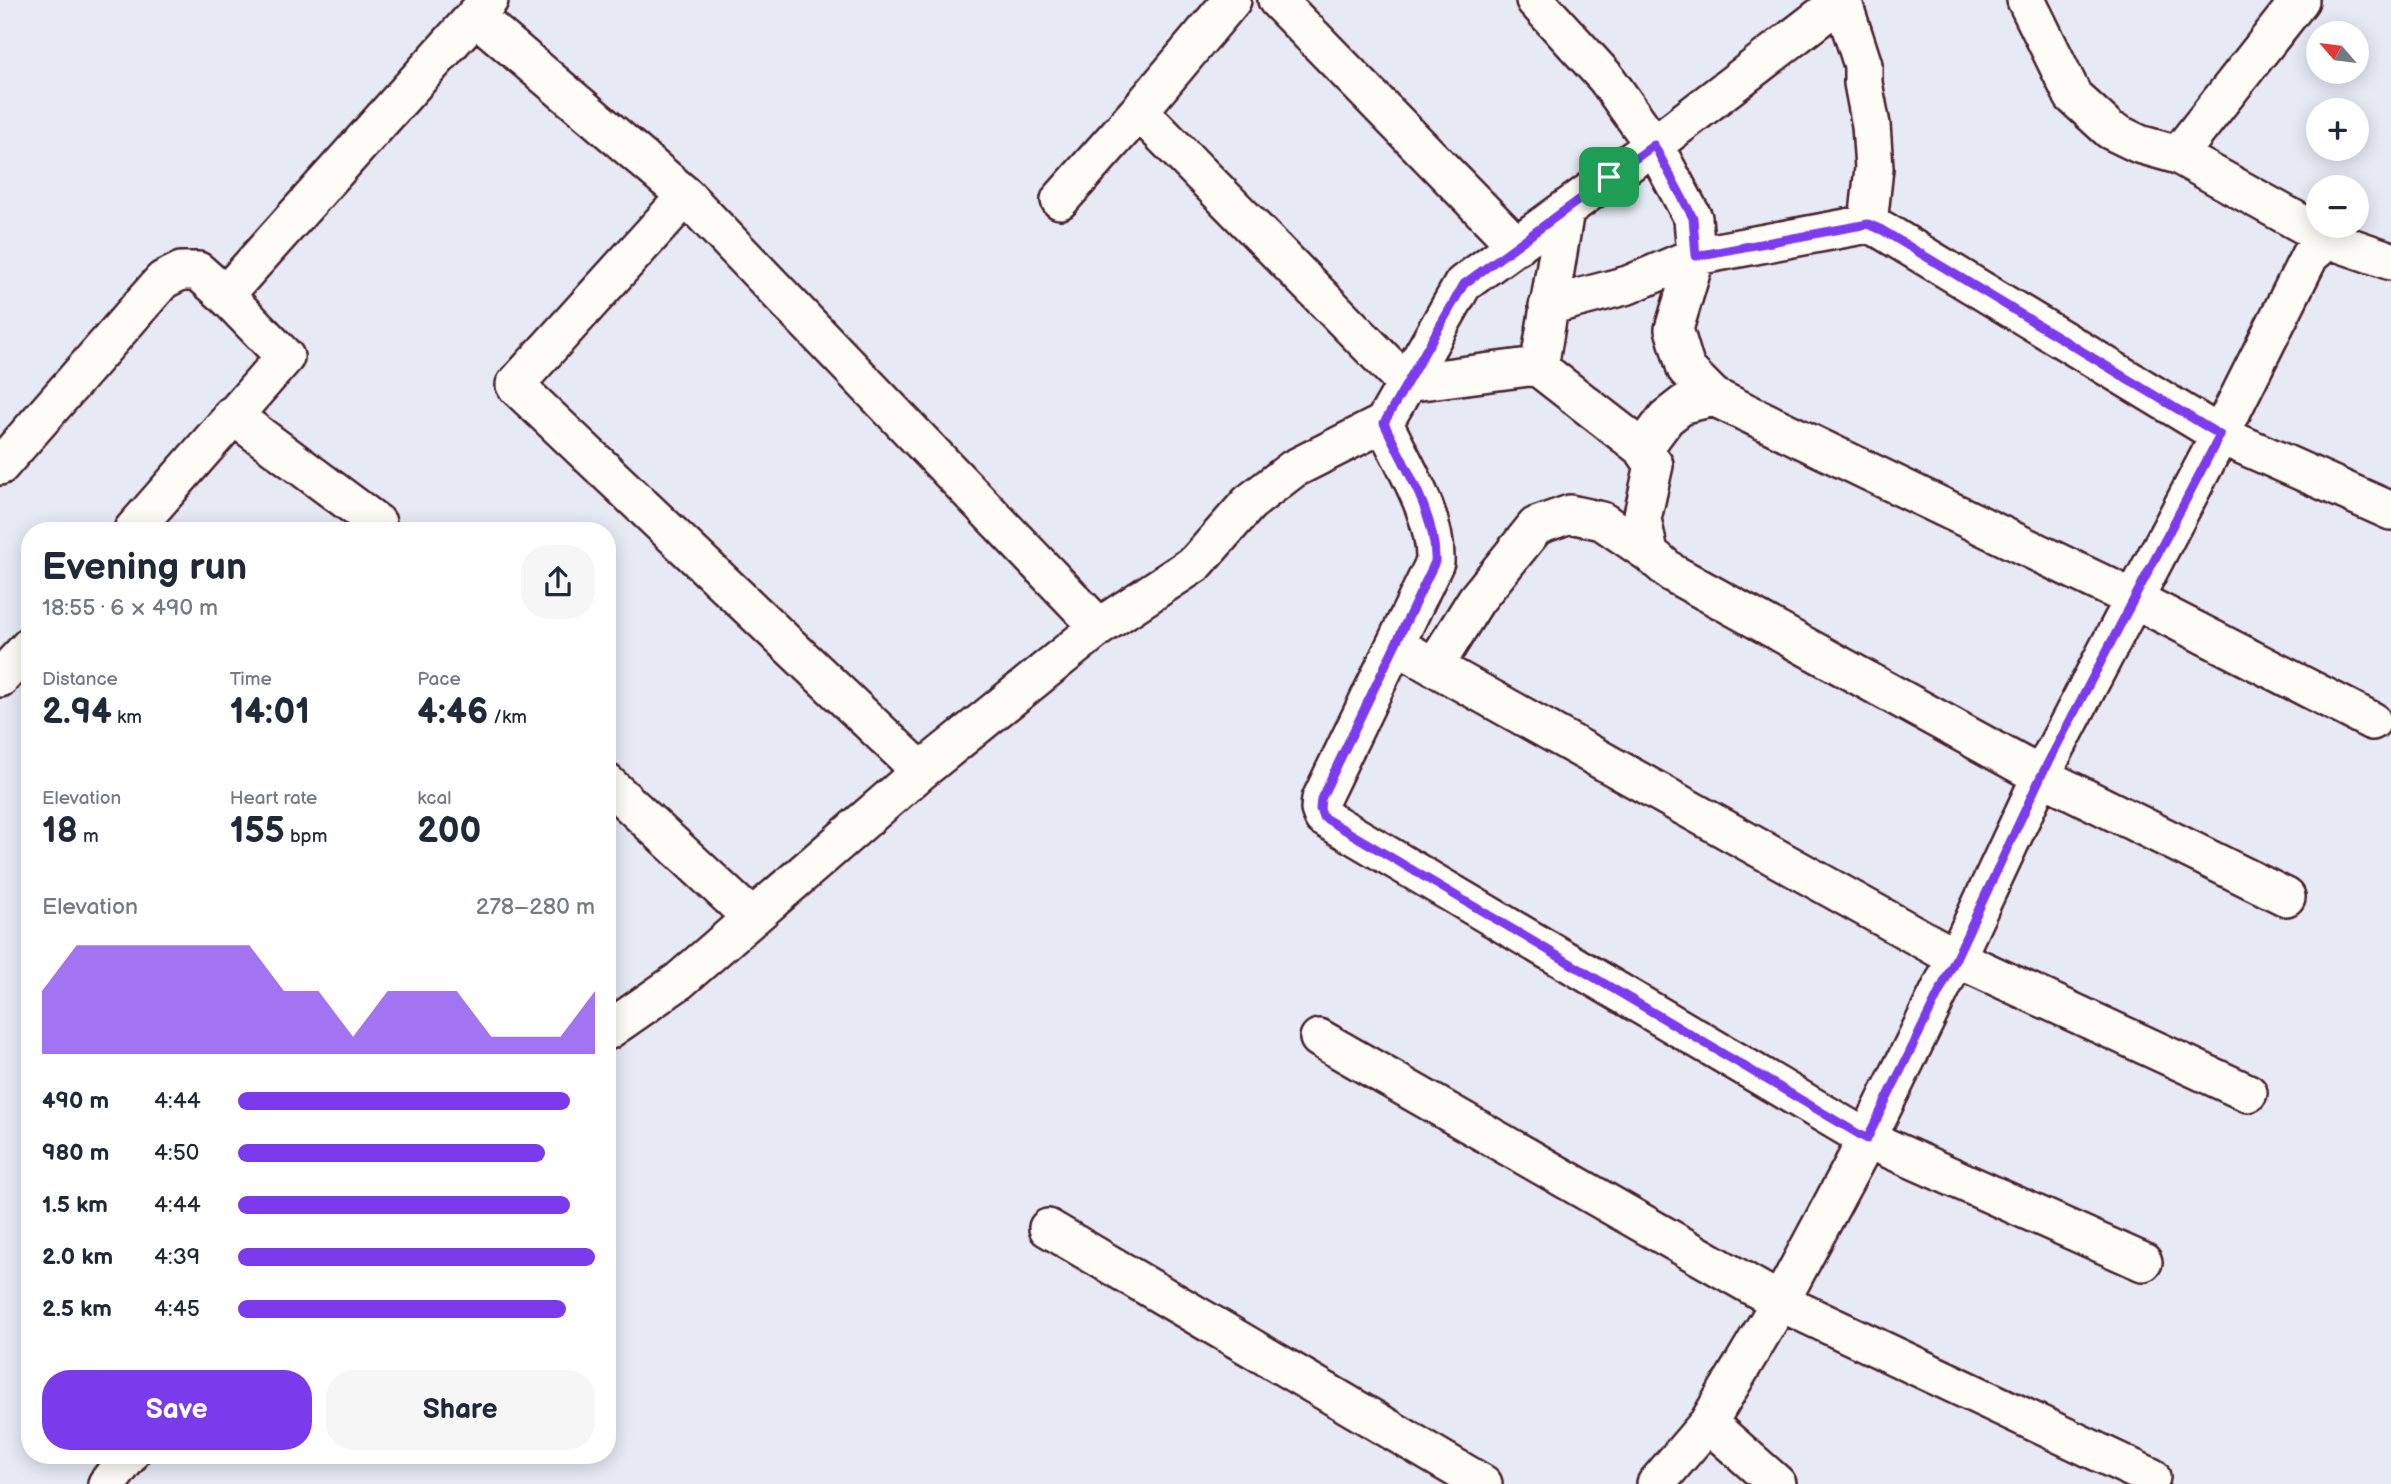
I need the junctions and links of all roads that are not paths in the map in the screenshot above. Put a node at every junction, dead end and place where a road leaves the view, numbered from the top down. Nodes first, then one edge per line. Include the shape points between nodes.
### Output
1 (1232, 0) edge
2 (1277, 0) edge
3 (1535, 0) edge
4 (1842, 0) edge
5 (2026, 0) edge
6 (2300, 0) edge
7 (482, 8) edge
8 (1802, 11) edge
9 (1139, 111) junction
10 (1654, 145) junction
11 (2178, 155) junction
12 (686, 197) junction
13 (1060, 200) dead end
14 (1565, 210) junction
15 (1868, 224) junction
16 (2333, 241) junction
17 (1517, 246) junction
18 (2389, 255) edge
19 (1696, 256) junction
20 (225, 295) junction
21 (1548, 306) junction
22 (1539, 368) junction
23 (1406, 383) junction
24 (1714, 397) junction
25 (232, 415) junction
26 (1384, 423) junction
27 (2220, 435) junction
28 (1643, 449) junction
29 (0, 466) edge
30 (2391, 511) edge
31 (140, 522) edge
32 (376, 522) edge
33 (1649, 553) junction
34 (2134, 598) junction
35 (1099, 627) junction
36 (1395, 645) junction
37 (21, 656) edge
38 (1434, 667) junction
39 (0, 678) edge
40 (2372, 721) dead end
41 (921, 771) junction
42 (2041, 776) junction
43 (616, 791) edge
44 (2286, 897) dead end
45 (752, 918) junction
46 (1956, 958) junction
47 (616, 1025) edge
48 (1319, 1038) dead end
49 (2248, 1093) dead end
50 (1867, 1139) junction
51 (1048, 1228) dead end
52 (2143, 1262) dead end
53 (1780, 1301) junction
54 (1708, 1423) junction
55 (122, 1464) edge
56 (2151, 1477) dead end
57 (107, 1484) edge
58 (1483, 1484) edge
59 (1656, 1484) edge
60 (1777, 1484) edge

1 - 9 street
2 - 17 street
3 - 10 street via 1606,78
4 - 8 street
4 - 15 street via 1863,65 1871,125 1874,168
5 - 11 street via 2073,96 2110,130
6 - 11 street
7 - 12 street
7 - 20 street
8 - 10 street
9 - 13 street
9 - 23 street
10 - 14 street
10 - 19 street via 1693,218
11 - 16 street
12 - 35 street
12 - 41 street via 515,385
14 - 17 street
14 - 21 street
15 - 19 street
15 - 27 street
16 - 18 street
16 - 27 street via 2310,255
17 - 23 street via 1464,284
19 - 21 street via 1628,285
19 - 24 street via 1674,329 1686,369
20 - 25 street via 285,357
20 - 29 street via 198,271 181,271 163,280
21 - 22 street
22 - 23 street
22 - 28 street
23 - 26 street
24 - 28 street via 1684,404 1666,418
24 - 34 street
25 - 31 street
25 - 32 street
26 - 35 street via 1293,469 1250,503 1196,563
26 - 36 street via 1432,524 1436,544 1435,562
27 - 30 street
27 - 34 street
28 - 33 street via 1654,465 1642,519
33 - 38 street via 1602,521 1570,514 1536,526 1476,600
33 - 42 street via 1672,573
34 - 40 street
34 - 42 street
35 - 41 street
36 - 38 street
36 - 50 street via 1321,799 1323,817
37 - 39 street
38 - 46 street
41 - 45 street
42 - 44 street
42 - 46 street
43 - 45 street
45 - 47 street via 680,981
46 - 49 street
46 - 50 street
48 - 53 street
50 - 52 street
50 - 53 street
51 - 58 street
53 - 54 street
53 - 56 street
54 - 59 street
54 - 60 street
55 - 57 street

